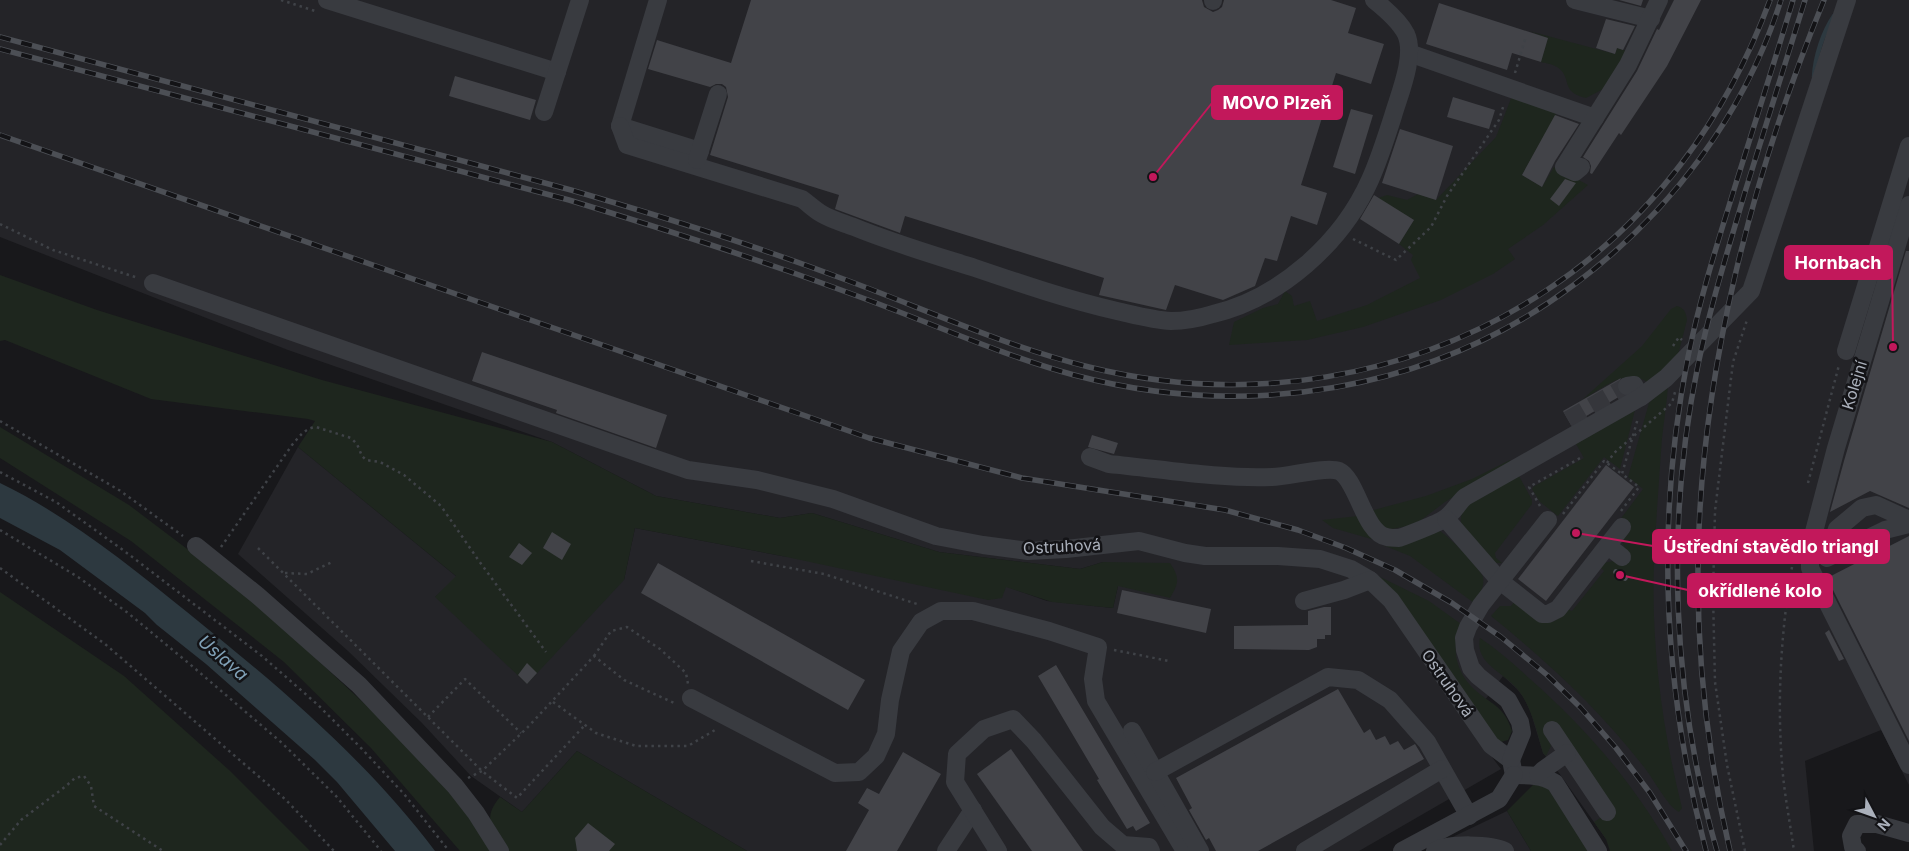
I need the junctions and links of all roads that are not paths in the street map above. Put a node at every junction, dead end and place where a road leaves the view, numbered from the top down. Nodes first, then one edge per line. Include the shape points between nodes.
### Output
1 (327, 0) edge
2 (580, 0) edge
3 (658, 0) edge
4 (1374, 0) edge
5 (1575, 0) edge
6 (1660, 0) edge
7 (1848, 0) edge
8 (1651, 19) junction
9 (1409, 53) junction
10 (557, 72) junction
11 (718, 94) dead end
12 (544, 112) dead end
13 (1595, 118) junction
14 (1909, 146) edge
15 (698, 158) junction
16 (1581, 167) dead end
17 (1909, 205) edge
18 (153, 283) road end
19 (1846, 350) road end
20 (1627, 386) dead end
21 (1641, 397) junction
22 (1090, 457) dead end
23 (1550, 517) road end
24 (1446, 519) junction
25 (1618, 522) road end
26 (1909, 522) edge
27 (1826, 527) junction
28 (196, 546) road end
29 (1608, 546) junction
30 (1622, 557) dead end
31 (1370, 580) junction
32 (1500, 581) junction
33 (1304, 601) dead end
34 (692, 698) road end
35 (1552, 730) dead end
36 (1132, 731) dead end
37 (1567, 753) junction
38 (1909, 765) edge
39 (1513, 767) junction
40 (1442, 769) junction
41 (1155, 772) junction
42 (1538, 776) junction
43 (973, 810) junction
44 (1607, 812) dead end
45 (1469, 816) junction
46 (1909, 834) edge
47 (1121, 848) edge
48 (1475, 848) edge
49 (500, 851) edge
50 (946, 851) edge
51 (998, 851) edge
52 (1151, 851) edge
53 (1185, 851) edge
54 (1200, 851) edge
55 (1305, 851) edge
56 (1402, 851) edge
57 (1436, 851) edge
58 (1505, 851) edge
59 (1598, 851) edge
60 (1857, 851) edge

1 - 10 street
2 - 10 street
3 - 15 street via 620,126
4 - 9 street via 1406,34
5 - 8 street
6 - 8 street
7 - 21 street via 1750,291 1666,378
8 - 13 street via 1628,65
9 - 13 street
9 - 15 street via 1406,75 1372,174 1339,230 1297,273 1269,292 1213,315 1172,321 1143,317 1049,293 870,233 824,215 802,199
10 - 12 street
11 - 15 street
13 - 16 street via 1564,166 1575,172
14 - 19 street
17 - 27 street, Kolejní via 1841,429
18 - 31 street, Ostruhová via 656,460 688,470 757,480 834,499 936,536 1028,551 1139,541 1205,556 1320,559 1351,569
20 - 21 street via 1634,385
21 - 24 street via 1465,497
22 - 24 street via 1109,464 1250,477 1339,471 1345,476 1372,525 1386,538 1398,538
23 - 32 street, Ostruhová
24 - 32 street
25 - 29 street
26 - 27 street via 1876,505 1862,508
26 - 27 street via 1827,558
27 - 38 street, Kolejní via 1810,547 1810,568
28 - 49 street via 257,595 366,693 455,786
29 - 30 street
29 - 32 street via 1558,609 1548,614 1537,612
31 - 33 street
31 - 39 street, Ostruhová via 1391,600 1491,745
32 - 39 street, Ostruhová via 1481,605 1464,638 1471,668 1508,700 1520,722 1522,733
34 - 53 street via 835,773 859,772 876,756 886,734 901,651 920,622 940,611 973,611 1049,631 1098,647 1093,679 1096,701
35 - 37 street
36 - 41 street
37 - 42 street
37 - 44 street
39 - 42 street
39 - 45 street via 1499,799
40 - 41 street via 1427,742 1390,700 1358,680 1328,677
40 - 45 street
40 - 55 street
41 - 54 street
42 - 59 street via 1555,783
43 - 47 street via 955,782 957,754 984,729 1013,718
43 - 50 street
43 - 51 street
45 - 56 street
46 - 60 street via 1877,824 1857,824 1851,836
47 - 52 street via 1149,847
48 - 57 street via 1441,848
48 - 58 street via 1497,847

